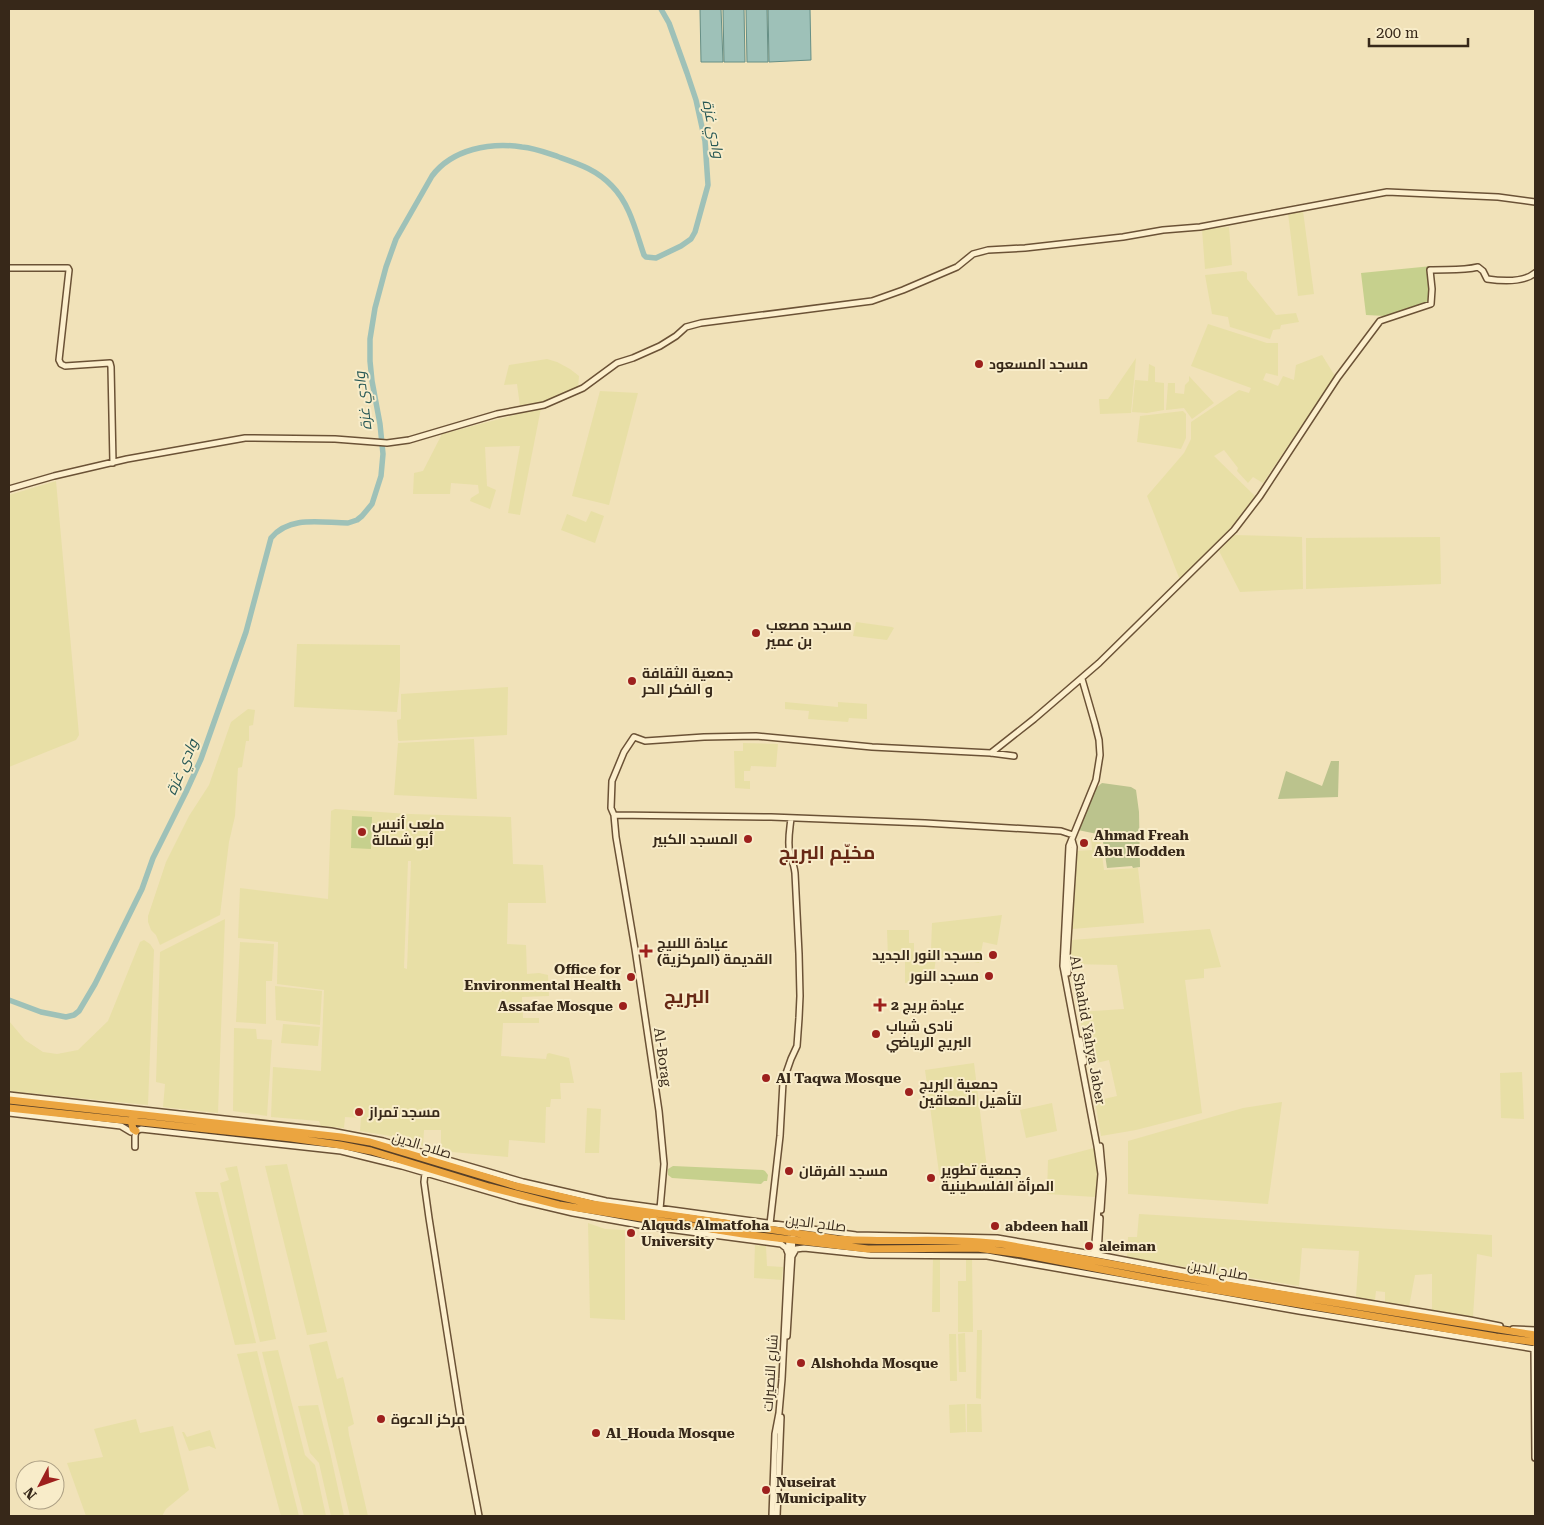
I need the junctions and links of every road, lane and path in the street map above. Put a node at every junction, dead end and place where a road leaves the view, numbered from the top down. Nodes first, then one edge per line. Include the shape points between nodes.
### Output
1 (1535, 202) edge
2 (9, 268) edge
3 (1535, 273) edge
4 (112, 463) junction
5 (9, 489) edge
6 (1082, 679) junction
7 (991, 753) junction
8 (1014, 756) dead end
9 (614, 815) junction
10 (791, 818) junction
11 (1073, 837) junction
12 (9, 1095) edge
13 (9, 1100) edge
14 (9, 1108) edge
15 (9, 1113) edge
16 (139, 1114) junction
17 (131, 1120) junction
18 (134, 1131) junction
19 (135, 1147) dead end
20 (425, 1173) junction
21 (660, 1214) junction
22 (770, 1226) junction
23 (791, 1236) junction
24 (886, 1239) junction
25 (1007, 1249) junction
26 (788, 1253) junction
27 (1096, 1254) junction
28 (791, 1258) junction
29 (1341, 1307) junction
30 (1394, 1323) junction
31 (1535, 1330) edge
32 (1535, 1336) edge
33 (1535, 1346) edge
34 (1535, 1458) edge
35 (479, 1516) edge
36 (772, 1516) edge
37 (777, 1516) edge

1 - 4 street via 1387,192 1200,227 988,250 973,254 958,267 872,300 686,327 660,346 617,363 583,388 544,405 497,414 409,440 387,443 245,438
2 - 4 street via 68,268 59,360 65,366 110,363
3 - 6 street via 1524,279 1493,280 1487,279 1478,266 1463,270 1430,270 1431,304 1380,321 1338,376 1260,496 1234,530
4 - 5 street
6 - 7 street
6 - 11 street, Al Shahid Yahya Jaber via 1100,755 1096,780
7 - 8 street
7 - 9 street, Al-Borag via 756,736 645,741 634,736 612,781
9 - 10 street
9 - 21 street, Al-Borag via 659,1111 664,1164
10 - 11 street via 1051,830
10 - 22 street via 788,838 795,873 800,996 797,1046 783,1082
11 - 27 street, Al Shahid Yahya Jaber via 1069,846 1063,966 1100,1174
12 - 21 street via 348,1134 548,1189
13 - 16 highway, صلاح الدين
14 - 17 highway, صلاح الدين
15 - 18 street via 121,1126
16 - 17 highway
16 - 21 highway, صلاح الدين via 341,1136 573,1200
17 - 18 highway
17 - 21 highway, صلاح الدين via 353,1147 542,1201
18 - 19 street
18 - 20 street via 141,1129 341,1151
20 - 26 street via 574,1213 781,1244
20 - 35 street via 460,1415
21 - 22 highway, صلاح الدين
21 - 23 highway, صلاح الدين
22 - 23 highway, صلاح الدين
22 - 24 street
23 - 24 highway, صلاح الدين
23 - 25 highway, صلاح الدين via 868,1249
23 - 26 street, شارع النصيرات
23 - 28 street, شارع النصيرات
24 - 25 highway, صلاح الدين via 973,1240
24 - 27 street via 997,1238
25 - 29 highway, صلاح الدين
26 - 36 street, شارع النصيرات
27 - 31 street via 1512,1329
28 - 30 street via 796,1250 804,1248 870,1254 987,1256 1299,1311
28 - 37 street, شارع النصيرات
29 - 30 highway, صلاح الدين
29 - 32 highway, صلاح الدين
30 - 33 highway, صلاح الدين via 1496,1337
33 - 34 street

